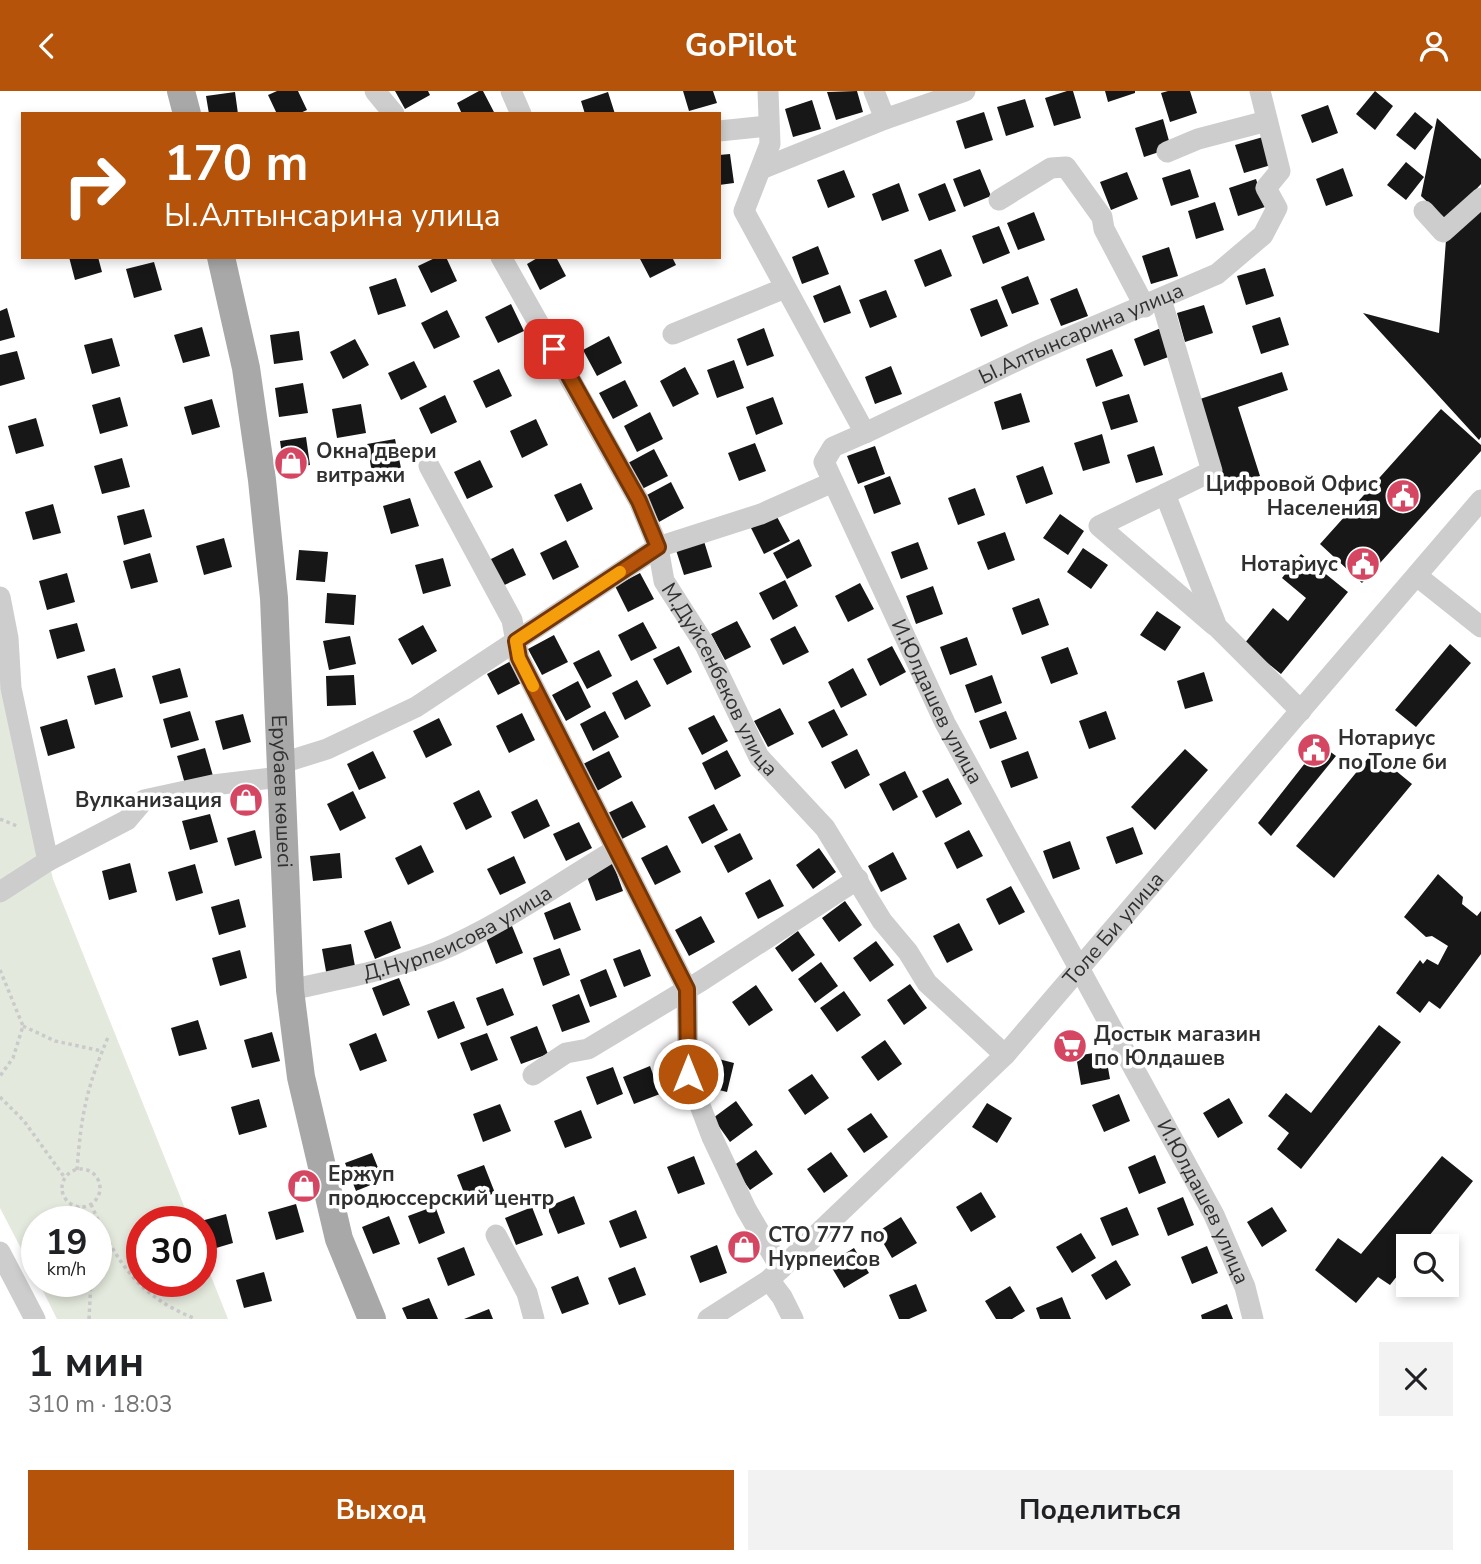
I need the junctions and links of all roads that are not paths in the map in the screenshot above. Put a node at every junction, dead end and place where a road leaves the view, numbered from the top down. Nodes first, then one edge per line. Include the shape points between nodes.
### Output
1 (181, 91) edge
2 (376, 91) edge
3 (511, 91) edge
4 (768, 91) edge
5 (873, 91) edge
6 (965, 91) edge
7 (1260, 91) edge
8 (186, 112) edge
9 (392, 112) edge
10 (520, 112) edge
11 (885, 119) junction
12 (1267, 121) junction
13 (768, 125) junction
14 (721, 131) edge
15 (1167, 152) dead end
16 (761, 169) junction
17 (1481, 198) edge
18 (999, 200) dead end
19 (1424, 211) dead end
20 (221, 259) edge
21 (502, 259) edge
22 (785, 288) junction
23 (1153, 303) junction
24 (673, 334) dead end
25 (865, 433) junction
26 (429, 466) dead end
27 (833, 482) junction
28 (1165, 494) junction
29 (1481, 500) edge
30 (658, 547) junction
31 (1417, 576) junction
32 (0, 597) edge
33 (1217, 627) junction
34 (1481, 627) edge
35 (516, 641) junction
36 (1301, 711) junction
37 (280, 770) junction
38 (615, 851) junction
39 (48, 861) junction
40 (858, 879) junction
41 (0, 892) edge
42 (1077, 970) junction
43 (687, 989) junction
44 (290, 990) junction
45 (1005, 1055) junction
46 (533, 1075) dead end
47 (496, 1235) dead end
48 (0, 1252) edge
49 (775, 1275) junction
50 (35, 1319) edge
51 (372, 1319) edge
52 (534, 1319) edge
53 (708, 1319) edge
54 (793, 1319) edge
55 (1253, 1319) edge

1 - 8 main road
2 - 9 street
3 - 10 street
4 - 13 street
5 - 11 street
6 - 11 street
7 - 12 street
11 - 16 street
12 - 15 street
12 - 23 street, Ы.Алтынсарина улица via 1280,171 1266,188 1277,208 1263,235 1217,274
13 - 14 street
13 - 16 street via 770,144
16 - 22 street via 744,211
17 - 19 street via 1443,232
18 - 23 street via 1051,167 1066,167
20 - 37 main road, Ерубаев көшесі via 246,368 262,480 274,598
21 - 30 street, М.Дуйсенбеков улица via 639,501
22 - 24 street
22 - 25 street
23 - 25 street, Ы.Алтынсарина улица via 1035,352
23 - 28 street via 1212,471
25 - 27 street, И.Юлдашев улица via 833,447 824,462
26 - 35 street via 512,620
27 - 30 street via 761,514
27 - 42 street, И.Юлдашев улица via 945,723
28 - 33 street
28 - 33 street via 1099,526
29 - 31 street, Толе Би улица
30 - 35 street
30 - 40 street, М.Дуйсенбеков улица via 664,581 705,645 759,757 825,828
31 - 34 street
31 - 36 street, Толе Би улица
32 - 39 street via 13,700
33 - 36 street
35 - 37 street via 415,707
35 - 38 street via 519,658
36 - 42 street, Толе Би улица
37 - 39 street via 144,800 127,820
37 - 44 main road, Ерубаев көшесі
38 - 43 street
38 - 44 street, Д.Нурпеисова улица via 499,922 437,952
39 - 41 street
40 - 43 street
40 - 45 street, М.Дуйсенбеков улица via 926,983
42 - 45 street, Толе Би улица
42 - 55 street, И.Юлдашев улица via 1214,1215 1245,1287
43 - 46 street via 588,1049 566,1053
43 - 49 street via 688,1074
44 - 51 main road, Ерубаев көшесі via 301,1077 339,1239
45 - 49 street, Толе Би улица
47 - 52 street via 527,1293
48 - 50 street
49 - 53 street, Толе Би улица
49 - 54 street

